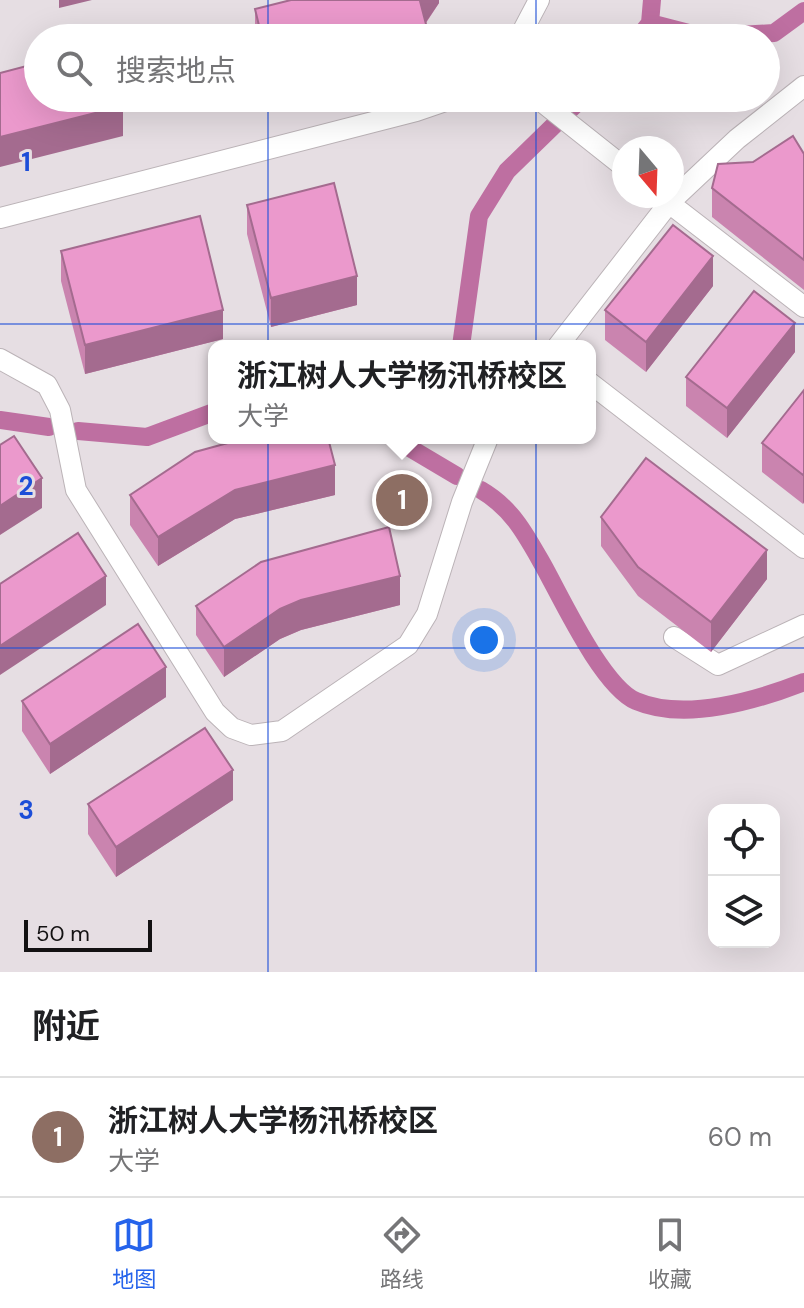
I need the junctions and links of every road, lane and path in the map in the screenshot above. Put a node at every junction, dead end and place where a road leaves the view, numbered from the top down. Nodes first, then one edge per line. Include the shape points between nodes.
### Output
1 (539, 0) edge
2 (526, 24) edge
3 (804, 86) edge
4 (780, 105) edge
5 (412, 112) edge
6 (555, 112) edge
7 (771, 112) edge
8 (612, 157) edge
9 (684, 183) edge
10 (658, 208) edge
11 (677, 208) edge
12 (0, 218) edge
13 (804, 307) edge
14 (562, 340) edge
15 (0, 359) edge
16 (596, 388) edge
17 (486, 444) edge
18 (804, 548) edge
19 (804, 625) edge
20 (674, 637) dead end

1 - 2 street
3 - 4 street
5 - 12 street
6 - 8 street
7 - 9 street
10 - 14 street
11 - 13 street
15 - 17 street via 47,385 60,410 76,490 215,712 232,728 251,735 282,731 408,645 427,614
16 - 18 street
19 - 20 street via 718,665

